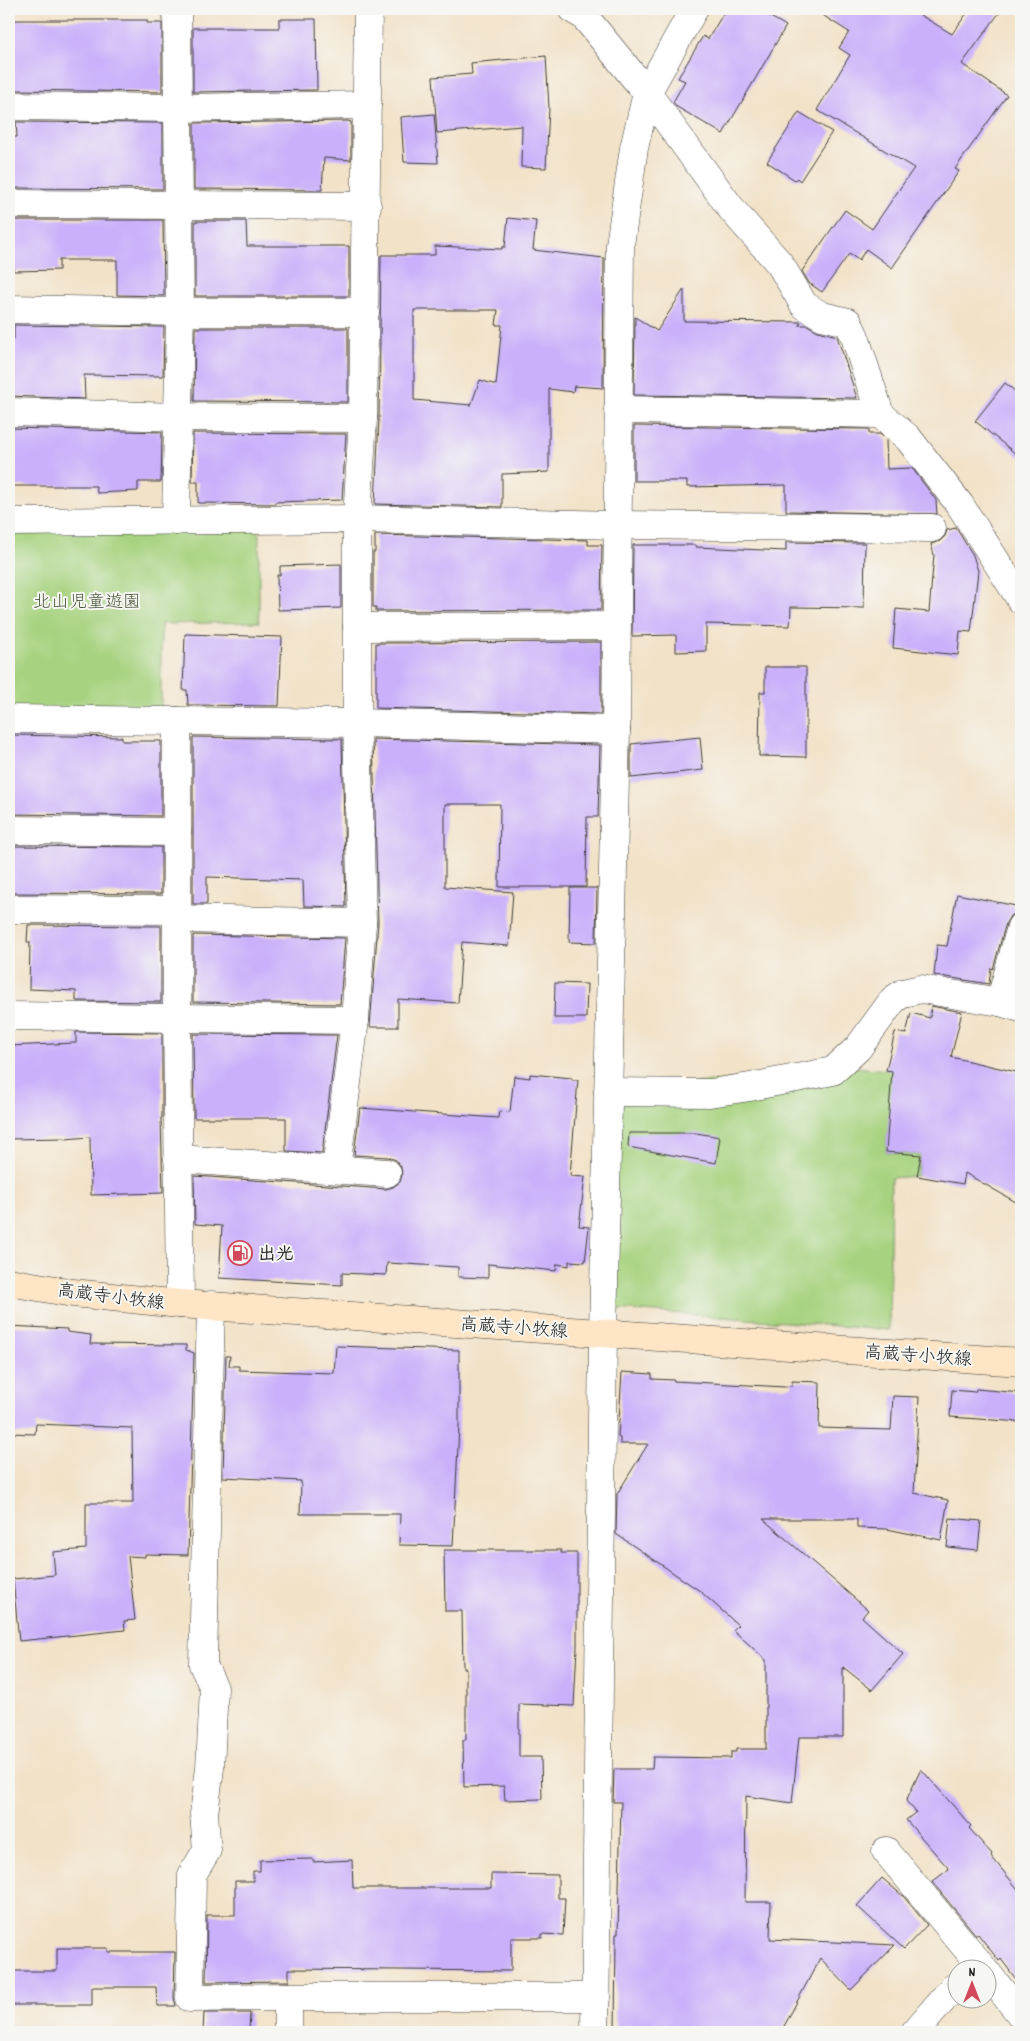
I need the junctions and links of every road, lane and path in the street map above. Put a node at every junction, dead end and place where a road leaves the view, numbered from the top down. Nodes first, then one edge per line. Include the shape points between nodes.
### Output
1 (178, 9) edge
2 (368, 9) edge
3 (572, 9) edge
4 (694, 9) edge
5 (647, 94) junction
6 (367, 105) junction
7 (9, 106) edge
8 (177, 108) junction
9 (9, 204) edge
10 (178, 206) junction
11 (367, 206) junction
12 (9, 309) edge
13 (180, 312) junction
14 (365, 312) junction
15 (618, 410) junction
16 (9, 412) edge
17 (880, 414) junction
18 (179, 417) junction
19 (363, 418) junction
20 (357, 519) junction
21 (176, 521) junction
22 (9, 522) edge
23 (617, 525) junction
24 (932, 528) dead end
25 (1021, 600) edge
26 (617, 626) junction
27 (357, 628) junction
28 (9, 719) edge
29 (176, 721) junction
30 (357, 723) junction
31 (616, 730) junction
32 (9, 830) edge
33 (176, 832) junction
34 (9, 909) edge
35 (176, 915) junction
36 (362, 923) junction
37 (1021, 927) edge
38 (1011, 1005) edge
39 (9, 1016) edge
40 (176, 1018) junction
41 (355, 1020) junction
42 (608, 1092) junction
43 (178, 1159) junction
44 (336, 1169) junction
45 (387, 1173) dead end
46 (9, 1282) edge
47 (180, 1304) junction
48 (211, 1306) junction
49 (603, 1334) junction
50 (1021, 1362) edge
51 (886, 1851) dead end
52 (973, 1958) edge
53 (998, 1988) edge
54 (948, 1994) edge
55 (288, 1997) junction
56 (596, 1997) junction
57 (1021, 2015) edge
58 (288, 2032) edge
59 (595, 2032) edge
60 (915, 2032) edge

1 - 8 street
2 - 6 street
3 - 5 street via 584,16
4 - 5 street
5 - 15 street via 634,148 620,245
5 - 17 street via 733,211 780,264 804,305 822,316 848,322
6 - 8 street
6 - 11 street
7 - 8 street
8 - 10 street
9 - 10 street
10 - 11 street
10 - 13 street
11 - 14 street
12 - 13 street
13 - 14 street
13 - 18 street
14 - 19 street
15 - 17 street
15 - 23 street
16 - 18 street
17 - 25 street via 908,438 960,505
18 - 19 street
18 - 21 street
19 - 20 street
20 - 21 street
20 - 23 street
20 - 27 street
21 - 22 street
23 - 24 street
23 - 26 street
26 - 27 street
26 - 31 street
27 - 30 street
28 - 29 street
29 - 30 street
29 - 33 street
30 - 31 street
30 - 36 street
31 - 42 street
32 - 33 street
33 - 35 street
34 - 35 street
35 - 36 street
35 - 40 street
36 - 41 street
37 - 38 street
38 - 42 street via 921,989 903,992 893,1000 858,1048 833,1071 710,1093
39 - 40 street
40 - 41 street
40 - 43 street
41 - 44 street
42 - 49 street
43 - 44 street
43 - 47 street
44 - 45 street
46 - 47 main road, 高蔵寺小牧線 via 73,1293
47 - 48 main road, 高蔵寺小牧線
48 - 49 main road, 高蔵寺小牧線
48 - 55 street via 203,1666 214,1688 204,1814 207,1850 192,1875 190,1998
49 - 50 main road, 高蔵寺小牧線
49 - 56 street
51 - 52 street
53 - 57 street
54 - 60 street
55 - 56 street
55 - 58 street
56 - 59 street

